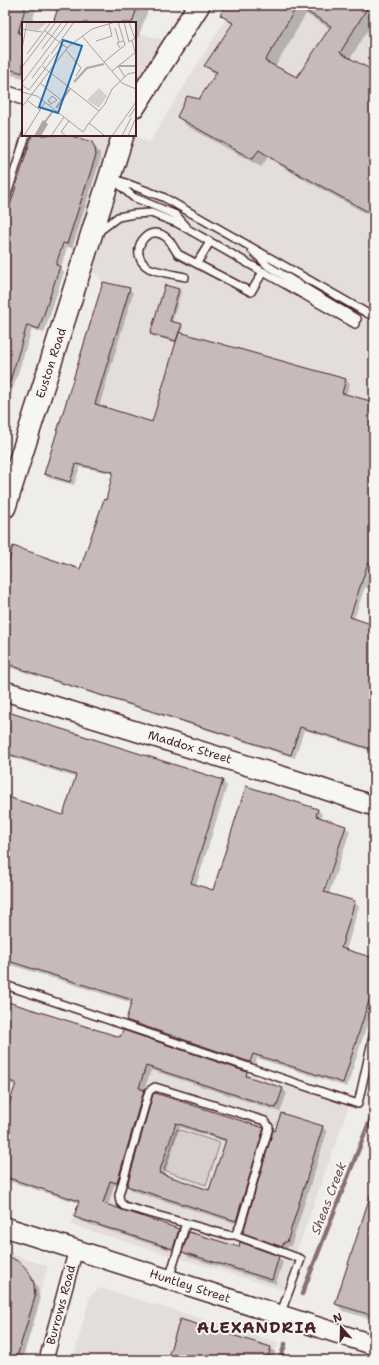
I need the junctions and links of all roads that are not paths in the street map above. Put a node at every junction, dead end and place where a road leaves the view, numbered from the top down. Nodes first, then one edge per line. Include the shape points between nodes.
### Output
1 (199, 5) edge
2 (5, 92) edge
3 (22, 98) edge
4 (136, 104) edge
5 (26, 136) edge
6 (123, 136) edge
7 (110, 177) junction
8 (5, 201) edge
9 (192, 231) junction
10 (90, 241) junction
11 (210, 242) junction
12 (245, 243) junction
13 (197, 263) junction
14 (263, 272) junction
15 (185, 277) dead end
16 (374, 317) edge
17 (5, 507) edge
18 (5, 691) edge
19 (374, 806) edge
20 (5, 985) edge
21 (374, 1032) edge
22 (186, 1223) junction
23 (5, 1227) edge
24 (234, 1235) junction
25 (76, 1249) junction
26 (169, 1279) junction
27 (280, 1315) junction
28 (374, 1345) edge
29 (46, 1360) edge

1 - 4 main road
2 - 3 street
5 - 8 lane
6 - 7 main road, Euston Road
7 - 9 lane via 133,197 176,215
7 - 10 main road, Euston Road
7 - 12 lane via 163,197
9 - 10 lane via 151,212 118,217 99,230
9 - 11 lane
10 - 17 main road, Euston Road
11 - 13 lane
11 - 14 lane
12 - 14 lane via 268,266 356,322
12 - 16 lane
13 - 14 lane via 251,292
13 - 15 lane via 178,254 168,239 162,235 154,233 142,240 139,246 142,262 149,268
18 - 19 main road, Maddox Street
20 - 21 lane via 358,1104
22 - 24 lane
22 - 24 lane via 124,1206 120,1202 119,1195 149,1091 155,1087 265,1120 269,1127 240,1226
22 - 26 lane
23 - 25 main road, Huntley Street
24 - 27 lane via 301,1259
25 - 26 main road, Huntley Street
25 - 29 street, Burrows Road
26 - 27 main road, Huntley Street
27 - 28 main road, Huntley Street

